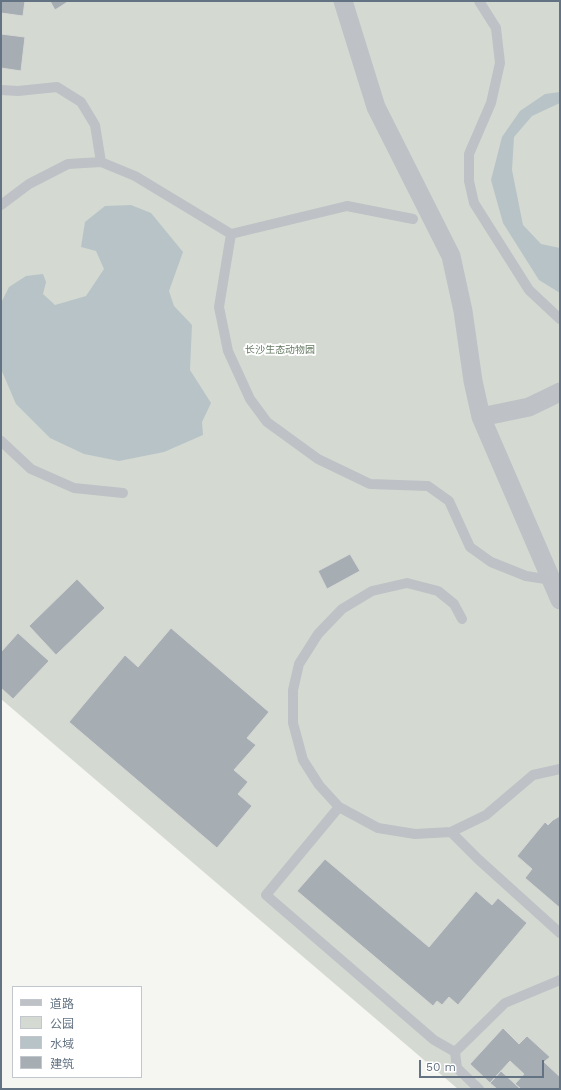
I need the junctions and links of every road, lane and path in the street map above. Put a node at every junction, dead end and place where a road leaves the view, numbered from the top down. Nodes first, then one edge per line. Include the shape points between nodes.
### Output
1 (343, 1) edge
2 (479, 1) edge
3 (1, 90) edge
4 (101, 162) junction
5 (1, 205) edge
6 (413, 218) dead end
7 (231, 234) junction
8 (560, 319) edge
9 (560, 392) edge
10 (481, 417) junction
11 (1, 441) edge
12 (123, 493) dead end
13 (552, 580) junction
14 (560, 600) edge
15 (462, 619) dead end
16 (560, 769) edge
17 (339, 807) junction
18 (451, 832) junction
19 (560, 933) edge
20 (560, 980) edge
21 (455, 1052) junction
22 (479, 1089) edge

1 - 10 street via 376,107 451,256
2 - 8 lane via 496,28 500,63 491,103 469,154 469,181 474,203 529,290
3 - 4 lane via 57,87 81,102 96,125
4 - 5 lane via 68,164 29,184
4 - 7 lane via 135,176
6 - 7 lane via 347,206
7 - 13 lane via 219,307 228,351 250,399 266,422 318,459 370,484 428,486 449,501 470,548 491,562 526,576
9 - 10 street via 529,407
10 - 13 street
11 - 12 lane via 31,469 74,488
13 - 14 street
15 - 17 lane via 454,604 438,591 408,583 372,591 342,608 318,634 299,664 293,690 293,723 303,760 319,785
16 - 18 lane via 533,775 486,815
17 - 18 lane via 378,828 415,834
17 - 21 lane via 266,895 434,1040
18 - 19 lane
20 - 21 lane via 505,1003
21 - 22 lane via 456,1068

